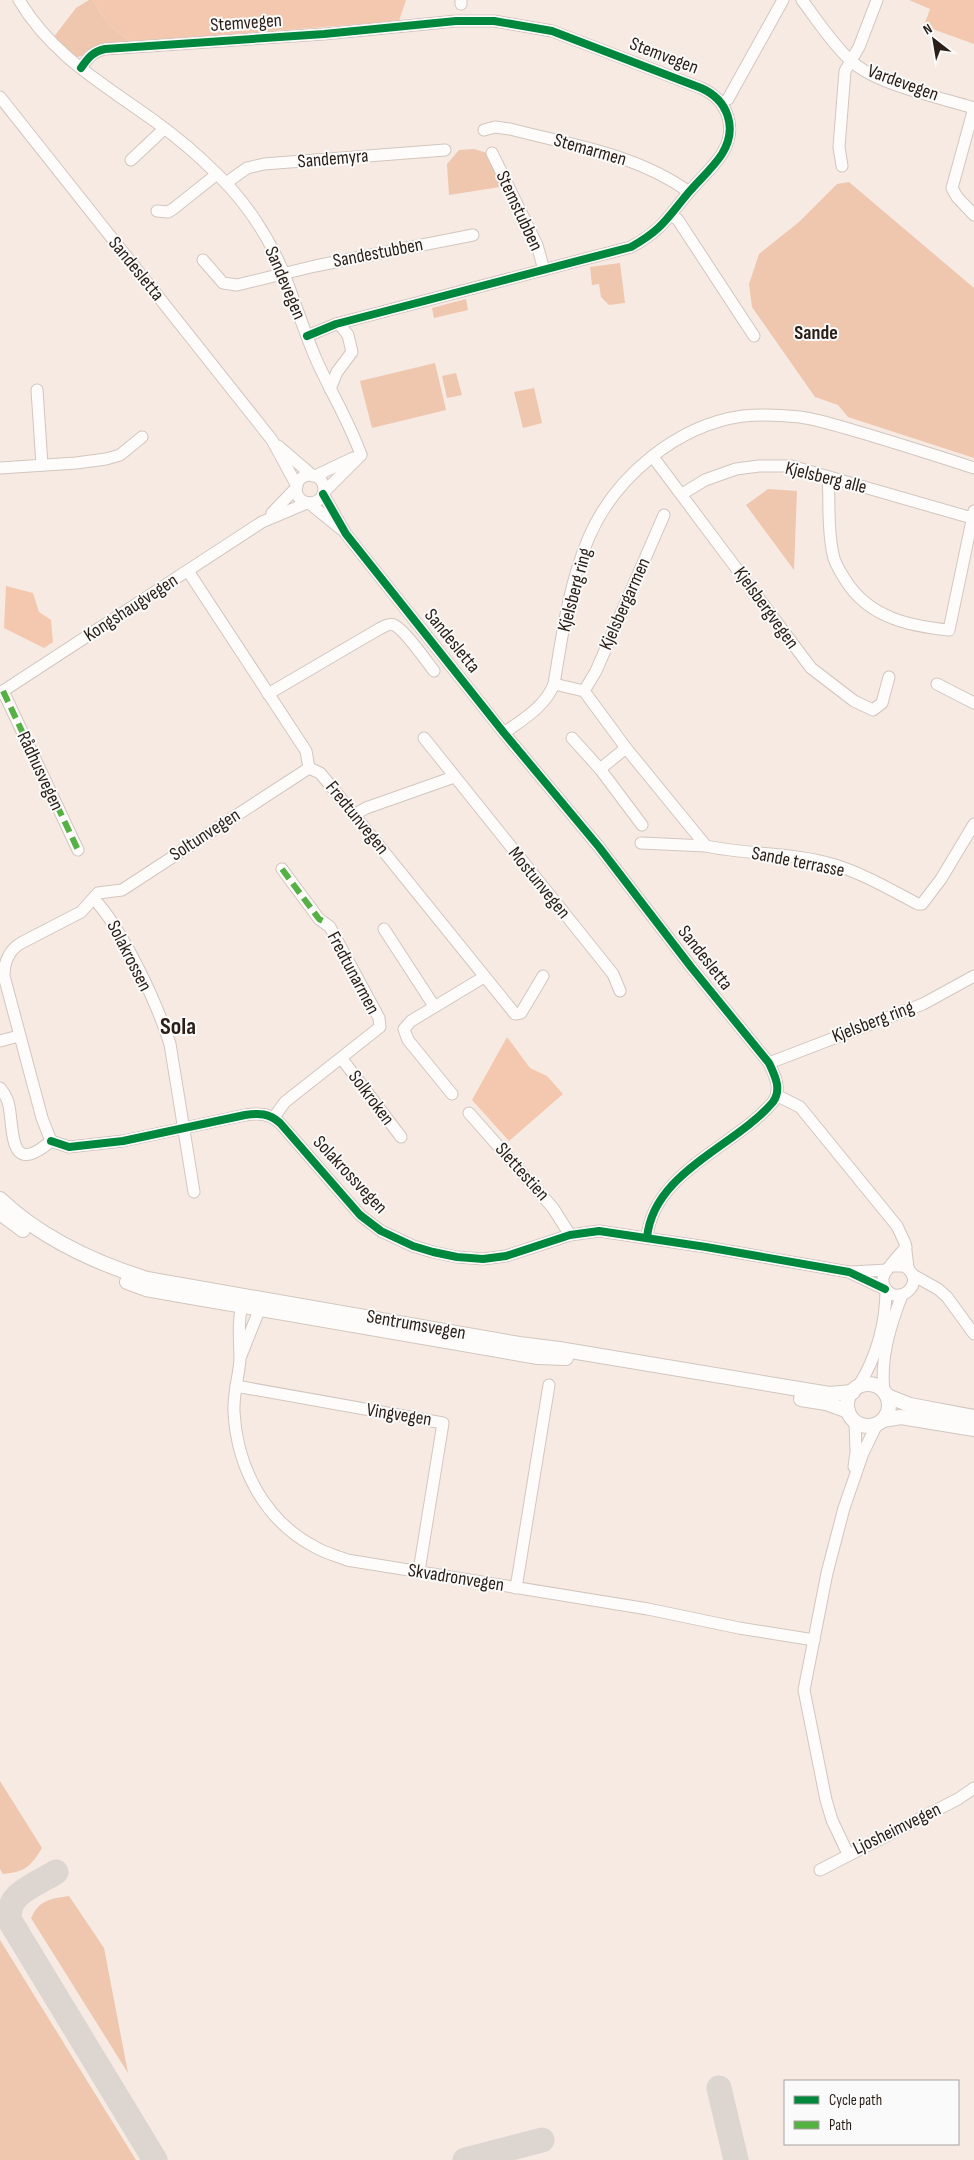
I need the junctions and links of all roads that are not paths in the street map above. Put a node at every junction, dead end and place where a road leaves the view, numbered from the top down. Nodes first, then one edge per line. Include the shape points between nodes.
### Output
1 (19, 0) edge
2 (782, 0) edge
3 (802, 0) edge
4 (877, 0) edge
5 (851, 60) junction
6 (81, 68) junction
7 (0, 97) edge
8 (728, 99) dead end
9 (974, 108) edge
10 (164, 129) junction
11 (484, 130) dead end
12 (445, 150) dead end
13 (492, 153) dead end
14 (131, 160) dead end
15 (842, 166) dead end
16 (222, 179) junction
17 (689, 192) junction
18 (157, 211) dead end
19 (672, 214) junction
20 (974, 215) edge
21 (473, 235) dead end
22 (203, 260) dead end
23 (544, 270) junction
24 (284, 273) junction
25 (336, 324) junction
26 (307, 336) junction
27 (754, 336) dead end
28 (330, 389) junction
29 (36, 390) dead end
30 (142, 437) dead end
31 (272, 440) junction
32 (361, 455) junction
33 (653, 458) junction
34 (42, 464) junction
35 (0, 468) edge
36 (974, 468) edge
37 (314, 476) junction
38 (828, 477) junction
39 (296, 487) junction
40 (324, 493) junction
41 (682, 494) junction
42 (308, 503) junction
43 (664, 515) dead end
44 (973, 515) edge
45 (262, 522) junction
46 (346, 534) junction
47 (188, 571) junction
48 (434, 671) dead end
49 (889, 677) dead end
50 (554, 684) junction
51 (937, 684) dead end
52 (584, 691) junction
53 (2, 692) edge
54 (268, 694) junction
55 (974, 703) edge
56 (504, 733) junction
57 (424, 738) dead end
58 (572, 738) dead end
59 (626, 748) junction
60 (310, 768) junction
61 (600, 770) junction
62 (454, 777) junction
63 (354, 815) junction
64 (974, 824) edge
65 (642, 825) dead end
66 (641, 843) dead end
67 (706, 846) junction
68 (78, 850) dead end
69 (282, 869) dead end
70 (96, 896) junction
71 (384, 929) dead end
72 (4, 956) edge
73 (543, 976) dead end
74 (974, 976) edge
75 (484, 977) junction
76 (620, 991) dead end
77 (434, 1006) junction
78 (380, 1027) joint
79 (19, 1036) junction
80 (0, 1041) edge
81 (342, 1059) junction
82 (769, 1063) junction
83 (0, 1088) edge
84 (452, 1094) dead end
85 (778, 1096) junction
86 (469, 1113) dead end
87 (274, 1117) junction
88 (184, 1128) junction
89 (401, 1137) dead end
90 (51, 1141) junction
91 (194, 1192) dead end
92 (0, 1199) edge
93 (0, 1213) edge
94 (570, 1235) junction
95 (647, 1238) junction
96 (906, 1247) junction
97 (889, 1268) junction
98 (849, 1272) junction
99 (910, 1272) junction
100 (930, 1286) junction
101 (886, 1289) junction
102 (906, 1293) junction
103 (247, 1301) junction
104 (260, 1308) junction
105 (974, 1334) edge
106 (240, 1358) junction
107 (549, 1385) dead end
108 (236, 1386) junction
109 (856, 1389) junction
110 (886, 1394) junction
111 (852, 1416) junction
112 (974, 1417) edge
113 (880, 1422) junction
114 (974, 1429) edge
115 (852, 1484) junction
116 (419, 1572) junction
117 (516, 1588) junction
118 (814, 1640) junction
119 (974, 1788) edge
120 (848, 1854) junction
121 (820, 1870) dead end

1 - 6 street, Sandevegen via 33,22 60,52
2 - 8 street
3 - 5 street, Vardevegen
4 - 5 street
5 - 9 street, Vardevegen via 878,78
5 - 15 street via 843,81 839,147
6 - 10 street, Sandevegen
6 - 17 street, Stemvegen via 96,51 456,21 494,21 552,31 701,88 718,98 728,117 728,141 718,159
7 - 31 street, Sandesletta
9 - 20 street via 952,188
10 - 14 street
10 - 16 street, Sandevegen
11 - 17 street, Stemarmen via 495,127 510,129 617,157 664,175
12 - 16 street, Sandemyra via 264,164
13 - 23 street, Stemstubben via 537,245
16 - 18 street via 173,210
16 - 24 street, Sandevegen via 252,216
17 - 19 street, Stemvegen
19 - 23 street, Stemvegen via 662,227 631,246
19 - 27 street
21 - 24 street, Sandestubben
22 - 24 street, Sandestubben via 223,283 230,285
23 - 25 street, Stemvegen
24 - 26 street, Sandevegen
25 - 26 street, Stemvegen
25 - 28 street via 340,324 348,335 352,352 337,372
26 - 28 street, Sandevegen
28 - 32 street, Sandevegen via 353,431
29 - 34 street
30 - 34 street via 120,455 106,459
31 - 37 street, Sandesletta
31 - 39 street, Sandesletta
32 - 37 street
32 - 40 street
33 - 36 street, Kjelsberg ring via 676,441 713,423 769,415 822,421
33 - 41 street, Kjelsbergvegen
33 - 50 street, Kjelsberg ring via 618,491 589,537 575,576
34 - 35 street
37 - 39 street via 301,479
37 - 40 street, Sandesletta via 323,484
38 - 41 street, Kjelsberg alle via 791,466 759,466 712,477
38 - 44 street, Kjelsberg alle
38 - 44 street via 833,556 851,589 865,604 890,619 948,630
39 - 42 street, Sandesletta via 298,496
39 - 45 street, Kongshaugvegen
40 - 42 street via 318,501
40 - 46 street, Sandesletta
41 - 49 street, Kjelsbergvegen via 811,668 854,701 873,710 882,703
42 - 45 street, Kongshaugvegen
42 - 46 street, Sandesletta
43 - 52 street, Kjelsbergarmen via 596,671
45 - 47 street, Kongshaugvegen
46 - 56 street, Sandesletta
47 - 53 street, Kongshaugvegen
47 - 54 street, Fredtunvegen
48 - 54 street via 401,631 389,625
50 - 52 street
50 - 56 street, Kjelsberg ring via 547,699
51 - 55 street
52 - 59 street
53 - 68 street, Rådhusvegen
54 - 60 street, Fredtunvegen via 306,751
56 - 82 street, Sandesletta via 599,847
57 - 62 street, Mostunvegen
58 - 61 street
59 - 61 street
59 - 67 street
60 - 63 street, Fredtunvegen via 320,773
60 - 70 street, Soltunvegen via 122,890
61 - 65 street
62 - 63 street
62 - 76 street, Mostunvegen via 613,974
63 - 75 street, Fredtunvegen
64 - 67 street, Sande terrasse via 922,904 835,865
66 - 67 street, Sande terrasse
69 - 78 street, Fredtunarmen via 319,919 330,928 379,1018
70 - 72 street via 89,906 74,916 17,945
70 - 88 street, Solakrossen via 137,968 164,1027 170,1044
71 - 77 street
72 - 79 street via 4,976
73 - 75 street, Fredtunvegen via 518,1015
74 - 82 street, Kjelsberg ring via 923,1004
75 - 77 street
77 - 84 street via 404,1029 408,1040
78 - 81 street, Solkroken
79 - 80 street
79 - 90 street
81 - 87 street, Solkroken via 285,1102
81 - 89 street, Solkroken
82 - 85 street, Sandesletta
83 - 90 street via 9,1105 16,1148 29,1154
85 - 95 street via 768,1108 666,1191 651,1216
85 - 96 street via 800,1107 897,1226
86 - 94 street, Slettestien via 553,1208
87 - 88 street via 258,1113
87 - 94 street, Solakrossvegen via 360,1214 382,1231 413,1246 457,1257 483,1258 522,1252
88 - 90 street via 123,1141 69,1147
88 - 91 street, Solakrossen
92 - 103 main road, Sentrumsvegen via 46,1235 111,1267 147,1279
93 - 103 main road, Sentrumsvegen via 41,1242 100,1272 146,1289
94 - 95 street, Solakrossvegen via 599,1231
95 - 98 street
96 - 97 street
96 - 99 street
97 - 98 street
97 - 99 street via 900,1265
97 - 101 street via 883,1275
98 - 101 street
99 - 100 street
99 - 102 street via 914,1281
100 - 102 street
100 - 105 street via 946,1297
101 - 102 street via 896,1295
101 - 109 street via 886,1308 877,1349
102 - 110 street via 892,1319 886,1345 882,1372
103 - 104 main road, Sentrumsvegen
103 - 106 street, Skvadronvegen via 239,1336
103 - 109 main road, Sentrumsvegen via 829,1394
104 - 106 street, Skvadronvegen
104 - 111 main road, Sentrumsvegen via 538,1357 561,1357 777,1394 826,1403
106 - 108 street, Skvadronvegen
107 - 117 street
108 - 116 street, Skvadronvegen via 236,1428 248,1472 264,1504 276,1518 315,1548 347,1560
108 - 116 street, Vingvegen via 443,1422
109 - 110 main road, Sentrumsvegen via 870,1385
109 - 111 main road via 849,1398
110 - 112 main road, Sentrumsvegen via 910,1405
110 - 113 main road via 889,1408
111 - 113 main road, Sentrumsvegen via 865,1426
111 - 115 street via 856,1452
113 - 114 main road, Sentrumsvegen via 909,1418
113 - 115 street
115 - 118 street via 827,1573
116 - 117 street, Skvadronvegen
117 - 118 street, Skvadronvegen
118 - 120 street via 804,1690 806,1704 826,1800
119 - 120 street, Ljosheimvegen
120 - 121 street, Ljosheimvegen

